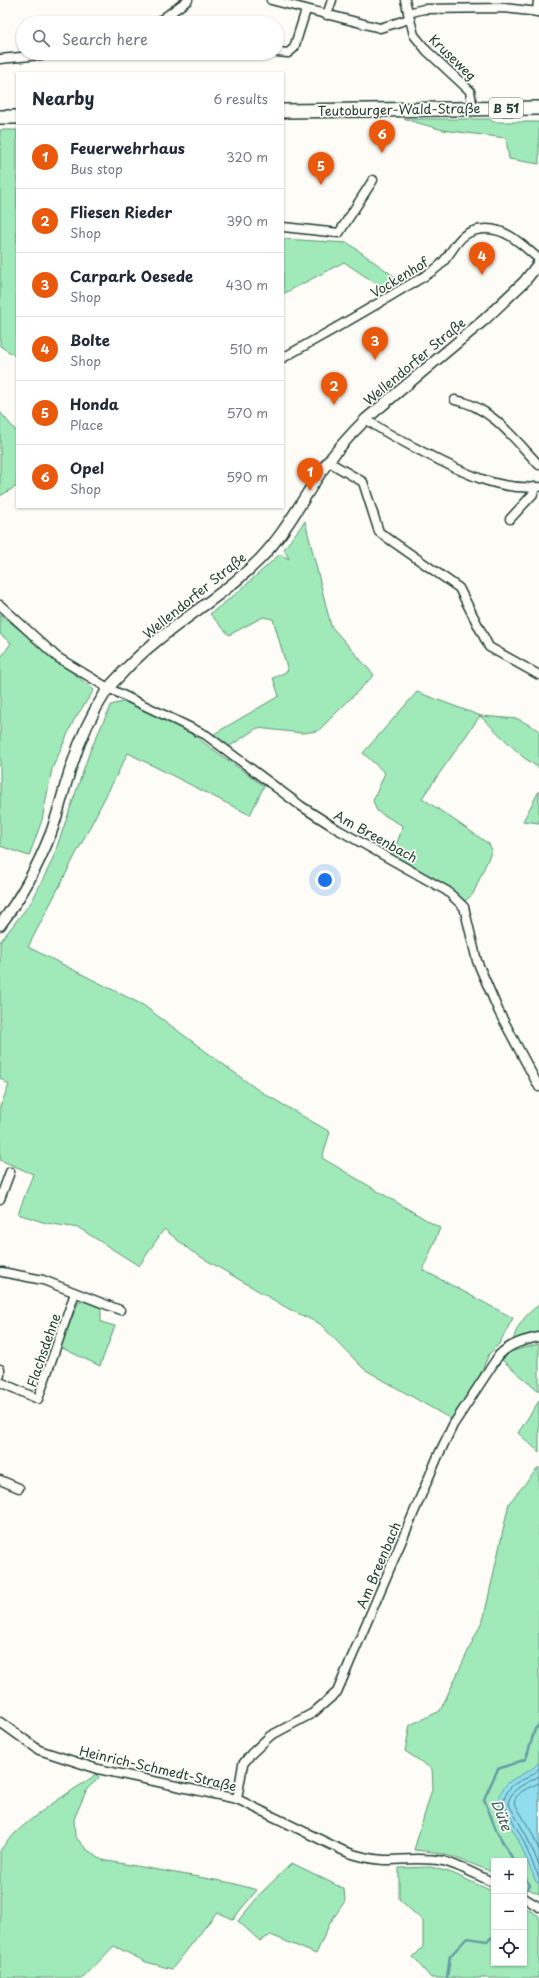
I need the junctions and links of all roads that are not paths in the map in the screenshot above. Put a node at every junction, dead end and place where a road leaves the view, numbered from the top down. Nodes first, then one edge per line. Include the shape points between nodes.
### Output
1 (188, 0) edge
2 (271, 0) edge
3 (332, 0) edge
4 (404, 0) edge
5 (538, 0) edge
6 (504, 4) edge
7 (306, 10) junction
8 (538, 12) edge
9 (327, 15) junction
10 (166, 16) edge
11 (408, 16) junction
12 (284, 53) edge
13 (16, 58) edge
14 (0, 60) edge
15 (539, 108) edge
16 (473, 109) junction
17 (284, 111) edge
18 (0, 117) edge
19 (16, 117) edge
20 (373, 180) dead end
21 (284, 227) edge
22 (539, 259) edge
23 (539, 263) edge
24 (284, 357) edge
25 (455, 400) dead end
26 (366, 418) junction
27 (329, 462) junction
28 (539, 465) edge
29 (537, 487) edge
30 (510, 518) dead end
31 (0, 605) edge
32 (539, 675) edge
33 (108, 688) junction
34 (0, 925) edge
35 (539, 1087) edge
36 (10, 1172) dead end
37 (0, 1199) edge
38 (1, 1273) edge
39 (75, 1293) junction
40 (120, 1310) dead end
41 (539, 1337) edge
42 (0, 1369) edge
43 (0, 1375) edge
44 (0, 1382) edge
45 (0, 1480) edge
46 (19, 1488) dead end
47 (0, 1722) edge
48 (237, 1799) junction
49 (491, 1882) edge
50 (527, 1900) edge
51 (539, 1907) edge

1 - 10 street
2 - 7 street
3 - 9 street
4 - 11 street, Kruseweg
5 - 8 street
6 - 8 street
6 - 11 street via 424,9
7 - 9 street
7 - 12 street via 294,48 288,53
9 - 11 street via 380,28
11 - 16 street, Kruseweg via 414,35 470,90
13 - 14 street
15 - 16 main road, Teutoburger-Wald-Straße / B 51
16 - 17 main road, Teutoburger-Wald-Straße / B 51
18 - 19 main road
20 - 21 street via 339,233
22 - 24 street, Vockenhof via 509,234 486,229 466,234 453,246 439,266
23 - 26 street, Wellendorfer Straße via 524,282 494,310
25 - 28 street via 466,402 498,422
26 - 27 street, Wellendorfer Straße
26 - 29 street via 380,429 468,476 507,486
27 - 32 street via 363,482 379,532 459,588 489,647
27 - 33 street, Wellendorfer Straße via 290,521 260,559 234,583 140,655
29 - 30 street
31 - 33 street, Am Breenbach via 57,657
33 - 34 street, Wellendorfer Straße via 88,724 72,763 51,832 32,876 15,906
33 - 35 street, Am Breenbach via 206,735 301,806 447,891 464,907 477,961 499,1012
36 - 37 street
38 - 39 street via 43,1280
39 - 40 street
39 - 44 street, Flachsdehne via 38,1399
41 - 48 street, Am Breenbach via 517,1342 499,1355 453,1425 337,1692 313,1713 270,1736 252,1754 243,1764
42 - 43 street
45 - 46 street
47 - 48 street, Heinrich-Schmedt-Straße via 39,1750 98,1769
48 - 49 street, Heinrich-Schmedt-Straße via 361,1857 442,1861
50 - 51 street

